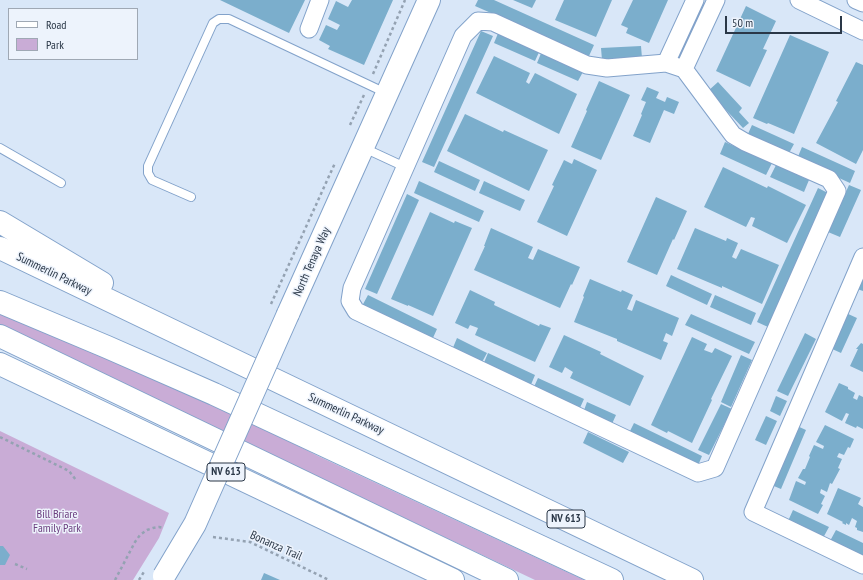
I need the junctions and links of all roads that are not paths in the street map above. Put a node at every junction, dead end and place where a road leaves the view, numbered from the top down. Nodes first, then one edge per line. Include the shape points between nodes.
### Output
1 (320, 0) edge
2 (429, 0) edge
3 (695, 0) edge
4 (799, 0) edge
5 (856, 0) edge
6 (712, 1) edge
7 (863, 3) edge
8 (821, 4) edge
9 (309, 29) dead end
10 (863, 30) edge
11 (666, 63) junction
12 (684, 69) junction
13 (387, 93) junction
14 (363, 147) junction
15 (0, 148) edge
16 (405, 167) junction
17 (61, 183) dead end
18 (191, 197) dead end
19 (0, 222) edge
20 (0, 248) edge
21 (863, 257) edge
22 (0, 302) edge
23 (0, 336) edge
24 (216, 352) junction
25 (0, 364) edge
26 (863, 565) edge
27 (168, 579) edge
28 (453, 580) edge
29 (507, 580) edge
30 (612, 580) edge
31 (692, 580) edge

1 - 9 street
2 - 13 main road, North Tenaya Way
3 - 11 street
4 - 8 street
5 - 7 street
6 - 12 street
8 - 10 street
11 - 12 street
11 - 16 street via 607,68 587,65 493,22 478,21 463,36
12 - 16 street via 733,135 829,179 837,191 715,468 698,474 356,311 350,302 352,288
13 - 14 main road, North Tenaya Way
13 - 18 lane via 229,19 219,19 213,23 148,166 152,180
14 - 16 lane
14 - 27 main road, North Tenaya Way, bridge
15 - 17 lane
19 - 24 main road
20 - 24 main road, Summerlin Parkway / NV 613
21 - 26 street via 753,512
22 - 30 main road via 214,394
23 - 29 main road
24 - 31 main road, Summerlin Parkway / NV 613
25 - 28 main road, NV 613

